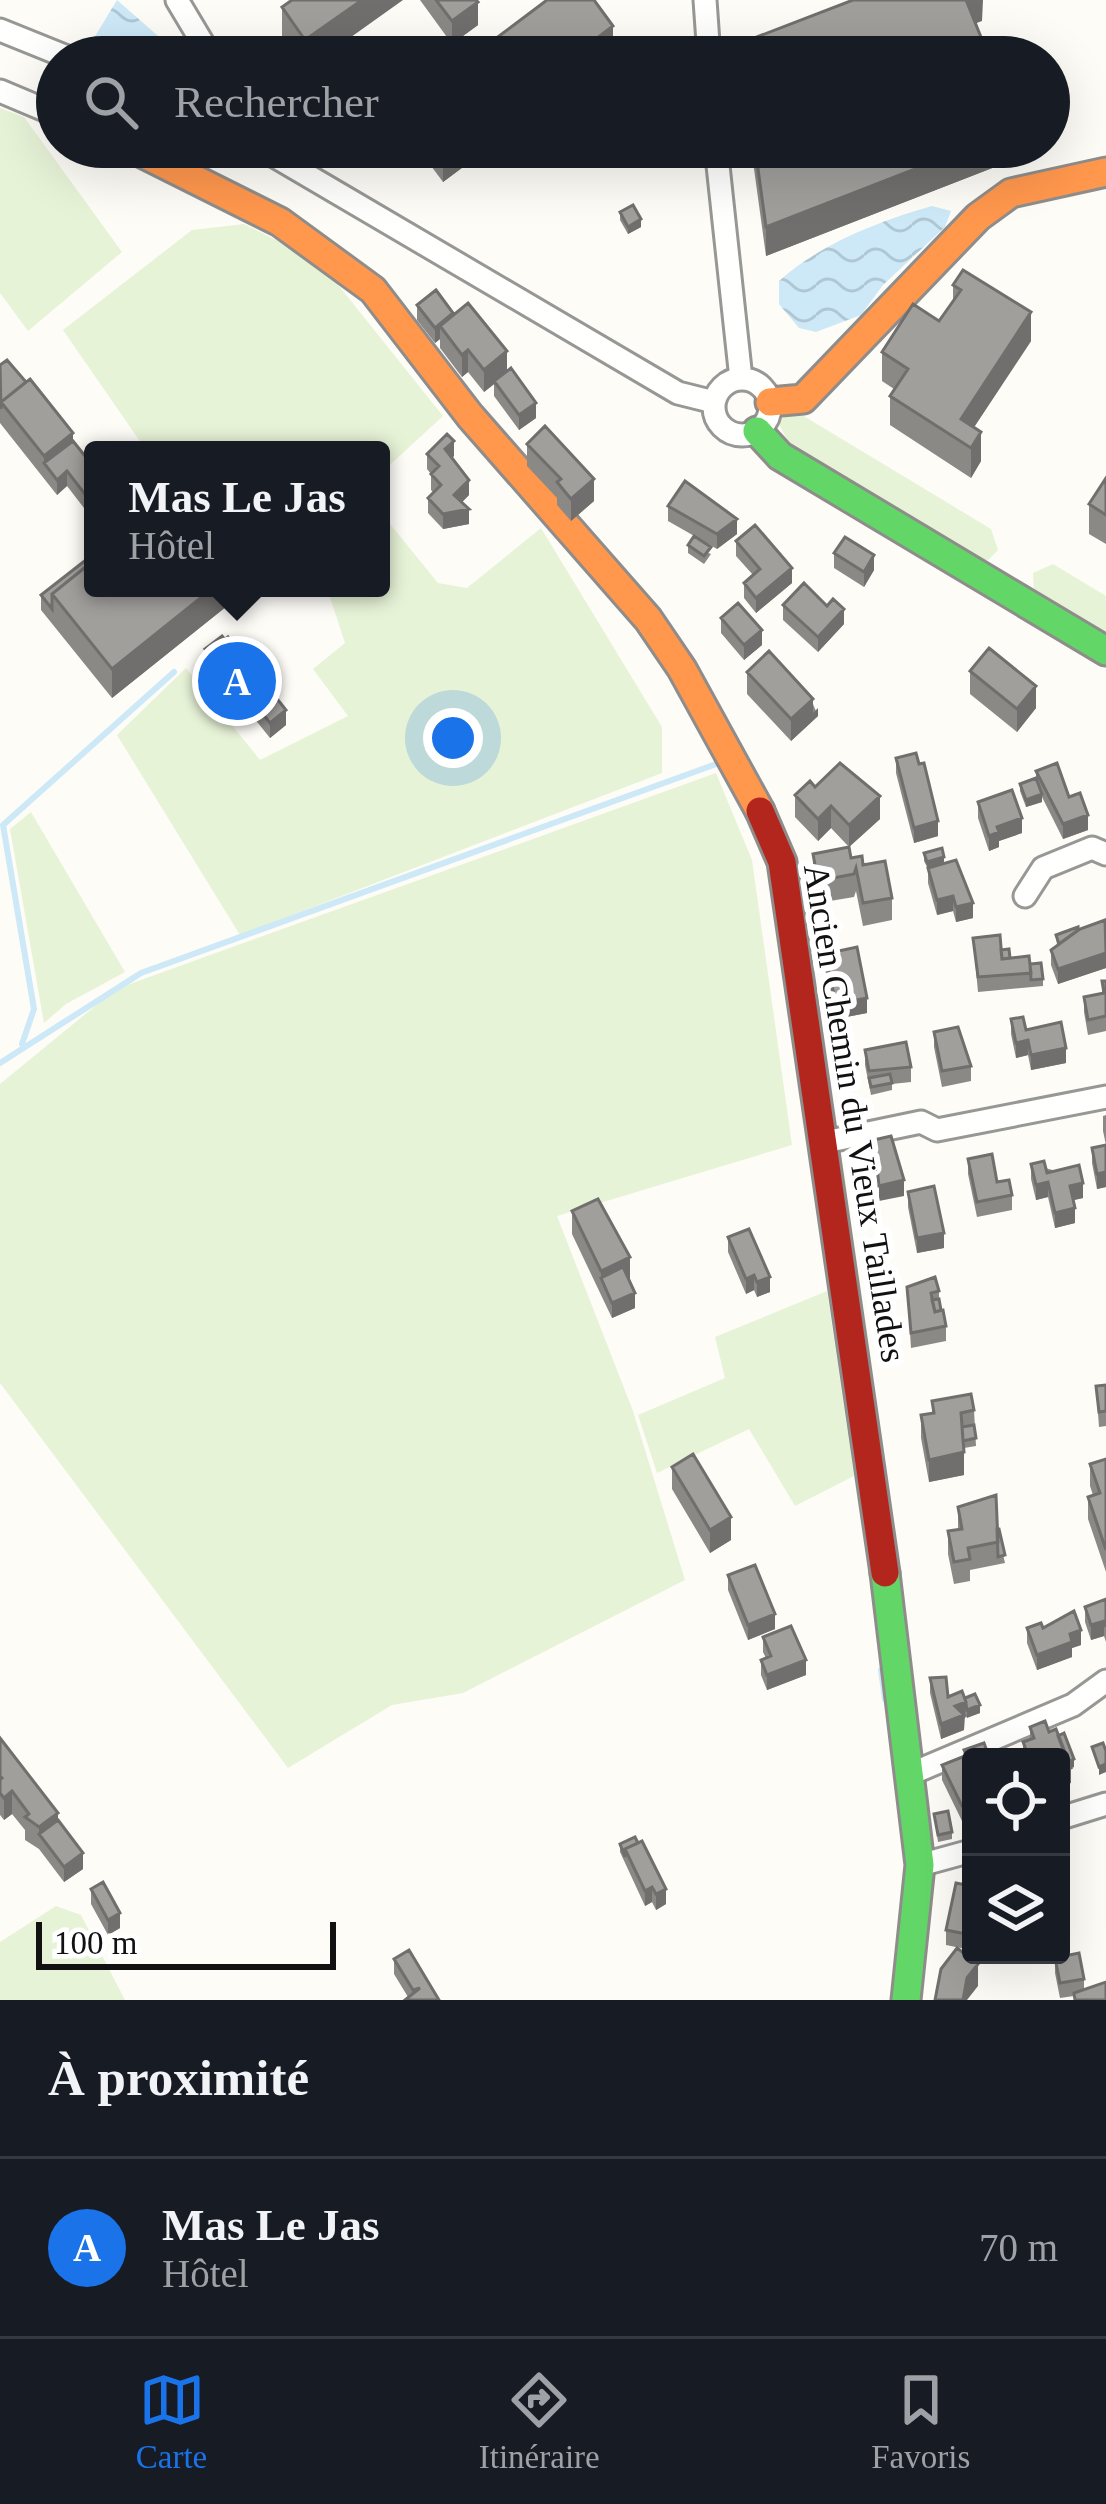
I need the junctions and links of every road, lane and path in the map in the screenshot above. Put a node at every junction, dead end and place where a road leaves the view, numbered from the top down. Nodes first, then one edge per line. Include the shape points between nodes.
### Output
1 (177, 0) edge
2 (705, 0) edge
3 (0, 30) edge
4 (198, 36) edge
5 (708, 36) edge
6 (36, 45) edge
7 (0, 91) edge
8 (36, 106) edge
9 (172, 168) edge
10 (295, 168) edge
11 (718, 168) edge
12 (1106, 172) edge
13 (742, 379) junction
14 (714, 402) junction
15 (770, 402) junction
16 (757, 431) junction
17 (1106, 651) edge
18 (1106, 854) edge
19 (1025, 896) dead end
20 (1106, 1097) edge
21 (825, 1142) junction
22 (1106, 1681) edge
23 (908, 1775) junction
24 (1106, 1804) edge
25 (1070, 1816) edge
26 (962, 1853) edge
27 (920, 1865) junction
28 (906, 2000) edge

1 - 4 street
2 - 5 street
3 - 6 street
7 - 8 street
9 - 21 street, Ancien Chemin du Vieux Taillades via 280,222 373,290 659,636 782,862
10 - 14 street via 678,393
11 - 13 street
12 - 15 street via 1011,193 978,217 803,399
13 - 14 street via 721,388
13 - 15 street via 760,385
14 - 16 street via 726,431
15 - 16 street
16 - 17 street via 780,456
18 - 19 street via 1092,848 1043,868
20 - 21 street
21 - 23 street, Ancien Chemin du Vieux Taillades
22 - 23 street via 1073,1705
23 - 27 street, Ancien Chemin du Vieux Taillades
24 - 25 street
26 - 27 street
27 - 28 street, Ancien Chemin du Vieux Taillades

